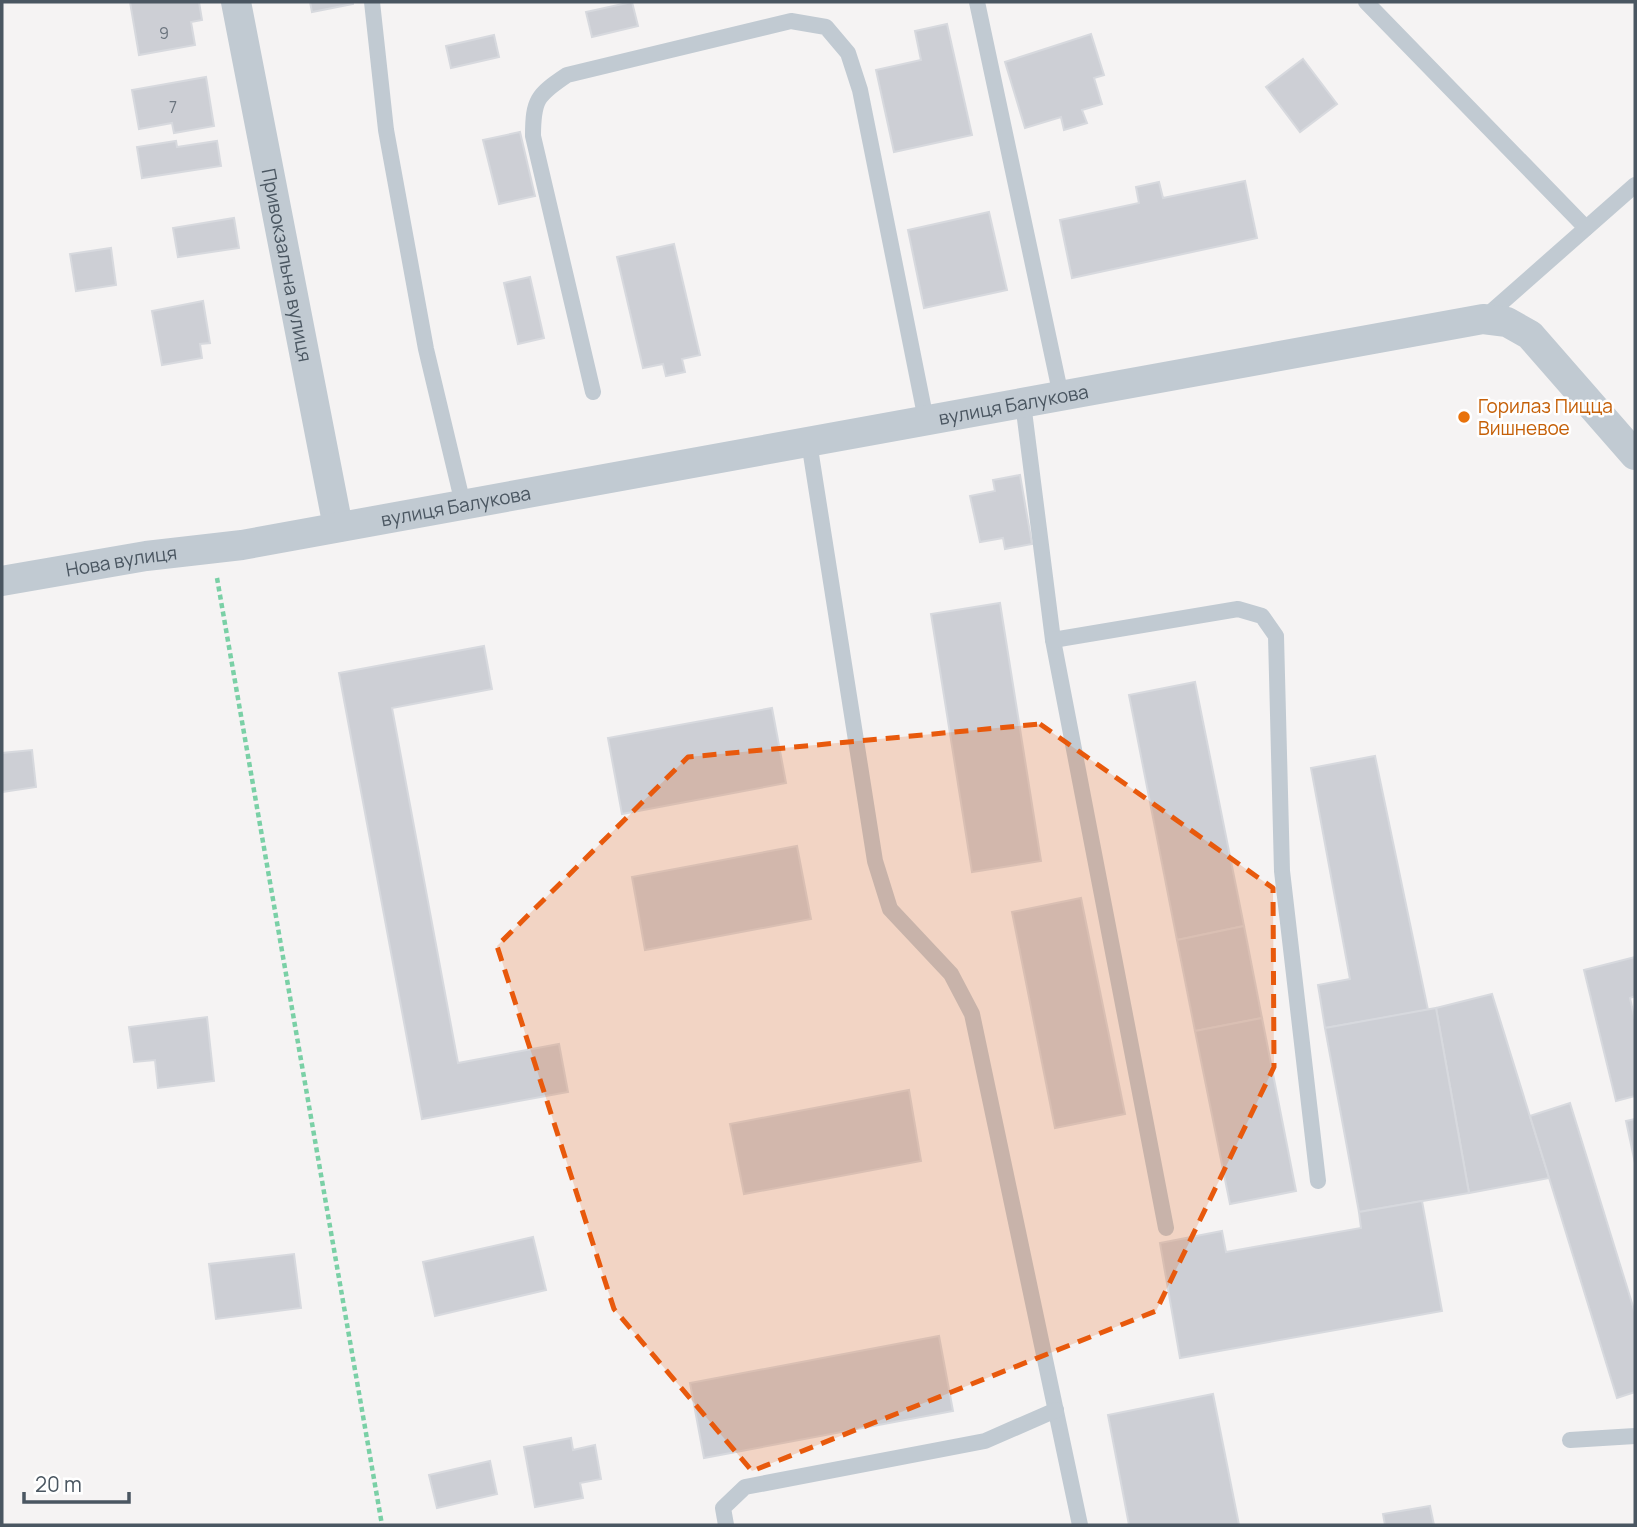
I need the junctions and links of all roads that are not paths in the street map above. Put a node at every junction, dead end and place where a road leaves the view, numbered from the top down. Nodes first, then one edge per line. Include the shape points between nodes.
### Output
1 (236, 2) edge
2 (372, 2) edge
3 (977, 2) edge
4 (1366, 2) edge
5 (1635, 185) edge
6 (1586, 228) junction
7 (1483, 319) junction
8 (593, 392) dead end
9 (1061, 396) junction
10 (1023, 403) junction
11 (926, 420) junction
12 (809, 442) junction
13 (1635, 455) edge
14 (463, 505) junction
15 (338, 527) junction
16 (242, 545) joint
17 (2, 581) edge
18 (1053, 640) junction
19 (1318, 1181) dead end
20 (1166, 1228) dead end
21 (1056, 1409) junction
22 (1635, 1436) edge
23 (1570, 1440) dead end
24 (726, 1525) edge
25 (1080, 1525) edge

1 - 15 street, Привокзальна вулиця
2 - 14 lane via 386,130 423,336
3 - 9 lane
4 - 6 lane
5 - 6 lane
6 - 7 lane
7 - 9 street, вулиця Балукова
7 - 13 street, вулиця Балукова via 1507,322 1530,335
8 - 11 lane via 533,136 533,109 545,90 567,75 791,22 826,27 848,52 860,90
9 - 10 street, вулиця Балукова
10 - 11 street, вулиця Балукова
10 - 18 lane
11 - 12 street, вулиця Балукова
12 - 14 street, вулиця Балукова
12 - 21 lane via 875,861 890,909 951,974 972,1014
14 - 15 street, вулиця Балукова
15 - 16 street, вулиця Балукова
16 - 17 street, Нова вулиця
18 - 19 lane via 1238,609 1262,617 1276,636 1282,870
18 - 20 lane
21 - 24 lane via 985,1441 745,1487 723,1507
21 - 25 lane
22 - 23 lane

